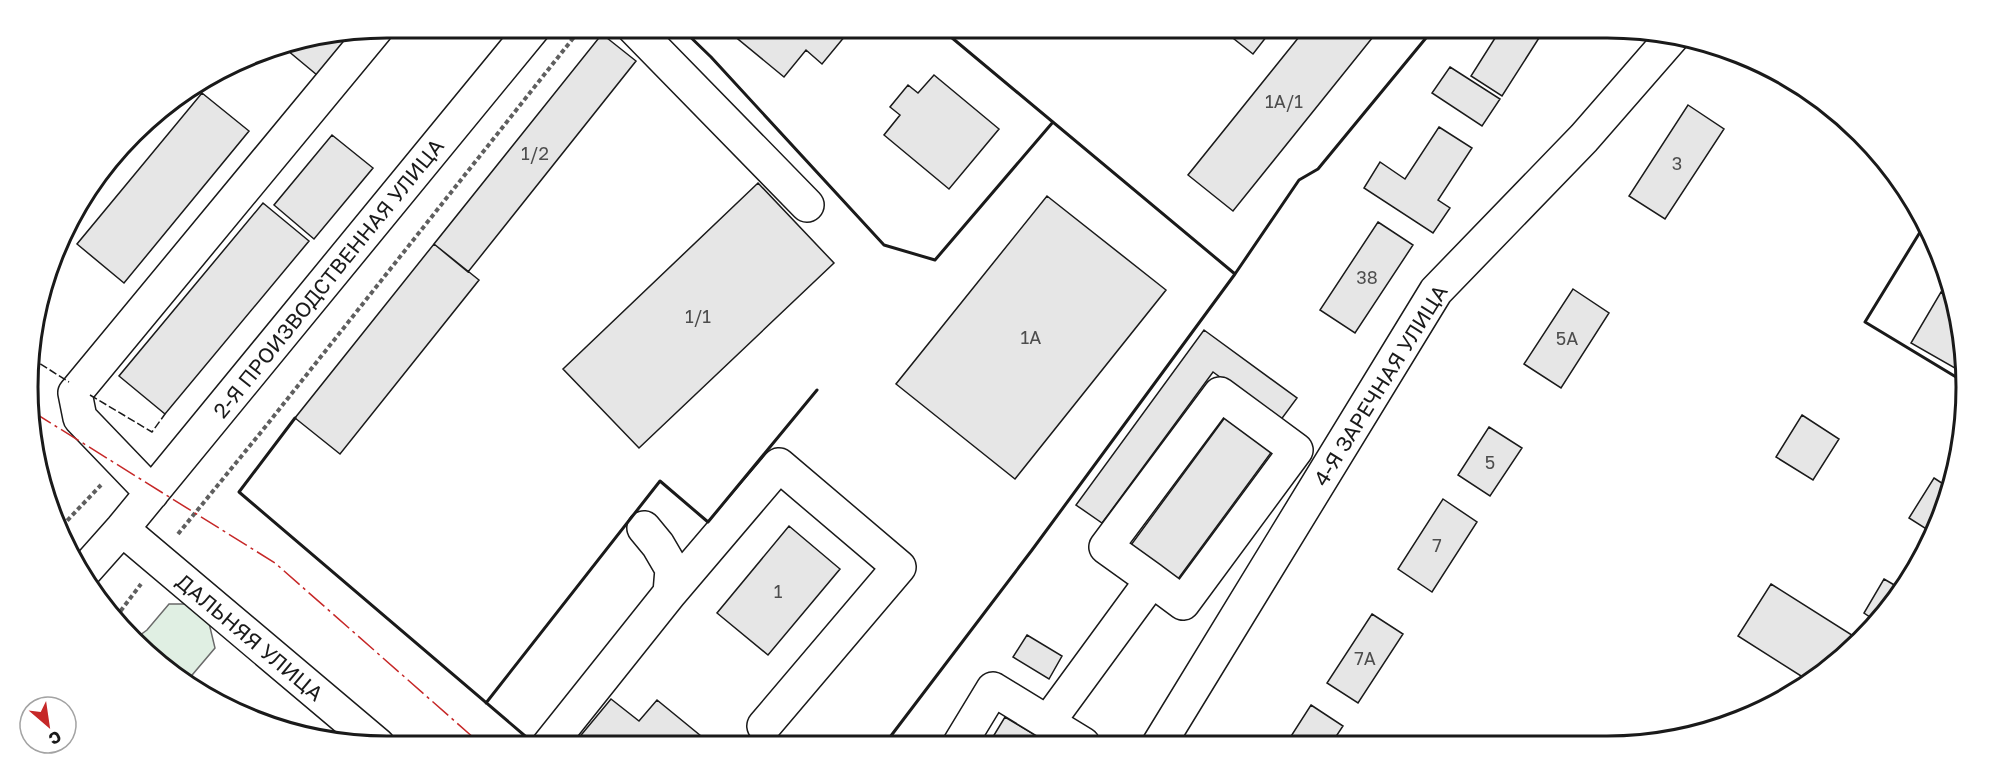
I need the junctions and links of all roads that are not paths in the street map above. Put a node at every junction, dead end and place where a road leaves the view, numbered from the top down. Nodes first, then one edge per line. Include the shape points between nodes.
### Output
1 (369, 38) edge
2 (525, 38) edge
3 (644, 38) edge
4 (1667, 42) edge
5 (807, 205) dead end
6 (152, 493) junction
7 (644, 528) dead end
8 (122, 529) junction
9 (88, 567) edge
10 (1152, 580) junction
11 (670, 593) junction
12 (1047, 722) junction
13 (764, 726) dead end
14 (366, 735) edge
15 (556, 736) edge
16 (964, 736) edge
17 (1069, 736) edge
18 (1164, 736) edge

1 - 6 street via 75,393 80,418
2 - 6 street, 2-Я ПРОИЗВОДСТВЕННАЯ УЛИЦА
3 - 5 street
4 - 18 street, 4-Я ЗАРЕЧНАЯ УЛИЦА via 1584,138 1436,291
6 - 8 street, 2-Я ПРОИЗВОДСТВЕННАЯ УЛИЦА
7 - 11 street via 672,569
8 - 9 street, 2-Я ПРОИЗВОДСТВЕННАЯ УЛИЦА
8 - 14 street, ДАЛЬНЯЯ УЛИЦА
10 - 10 street via 1183,603 1296,450 1220,394 1106,547
10 - 12 street
11 - 13 street via 779,465 899,567
11 - 15 street
12 - 16 street via 993,689
12 - 17 street

